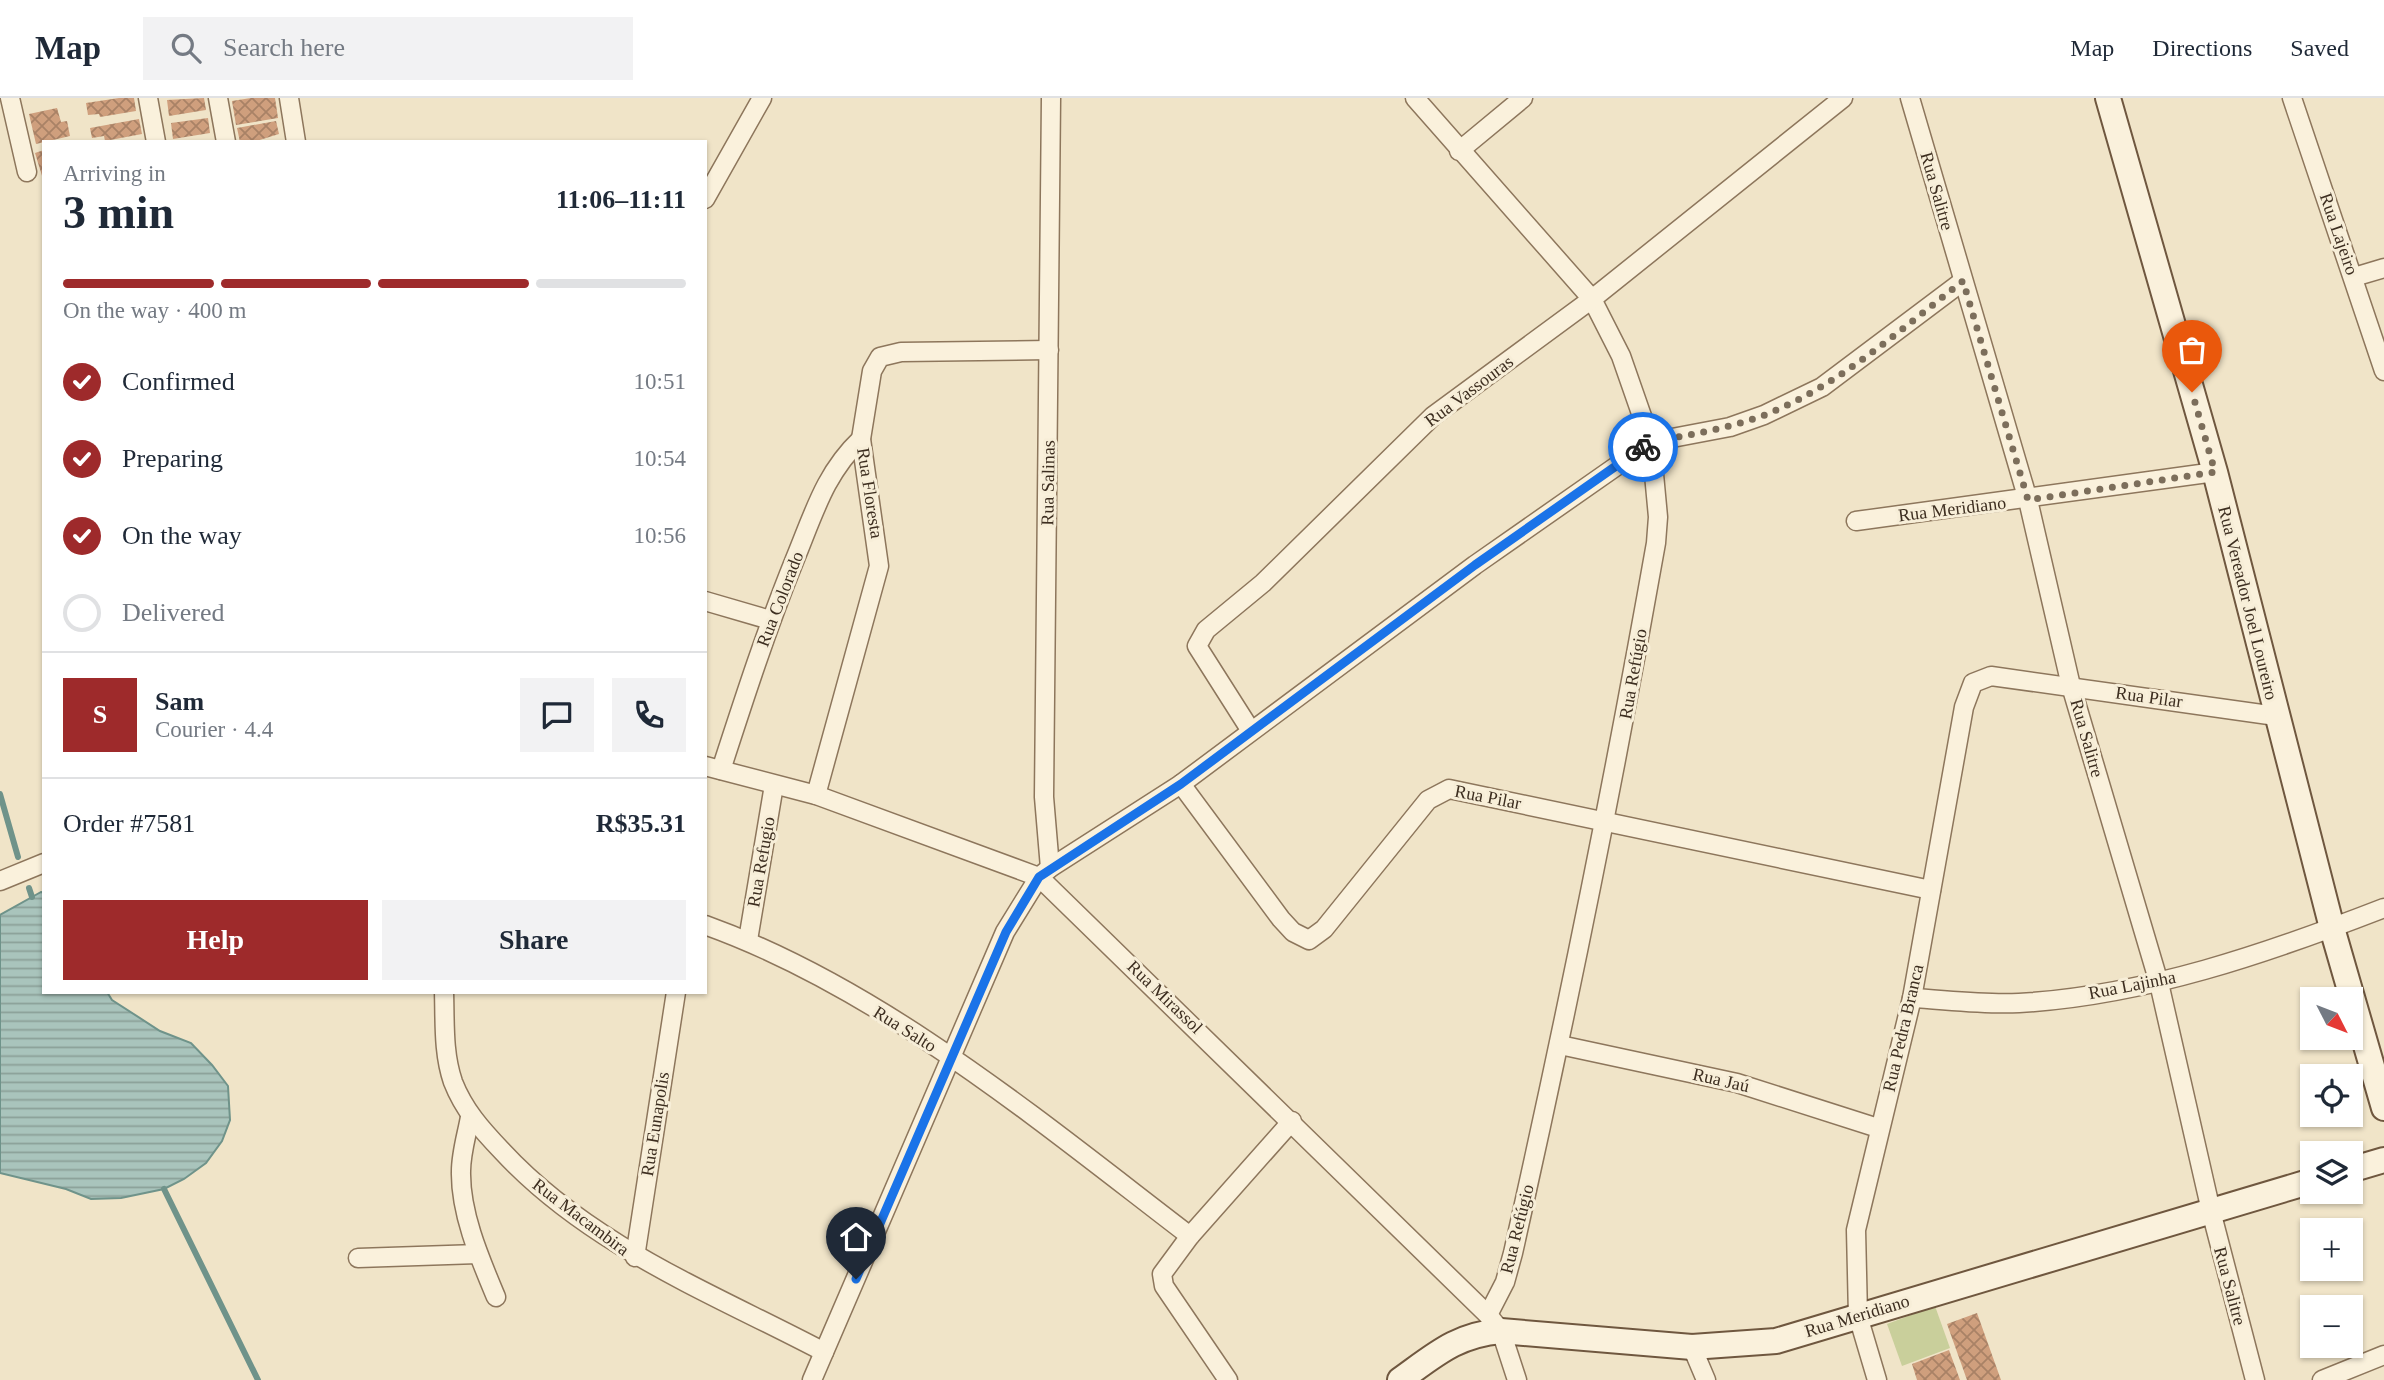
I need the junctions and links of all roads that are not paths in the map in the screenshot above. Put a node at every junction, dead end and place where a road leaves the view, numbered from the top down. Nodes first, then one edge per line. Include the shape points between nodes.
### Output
1 (10, 98) edge
2 (149, 98) edge
3 (218, 98) edge
4 (289, 98) edge
5 (762, 98) edge
6 (1051, 98) edge
7 (1415, 98) edge
8 (1523, 98) edge
9 (1843, 98) edge
10 (1910, 98) edge
11 (2108, 98) edge
12 (2292, 98) edge
13 (156, 140) edge
14 (226, 140) edge
15 (296, 140) edge
16 (1459, 151) junction
17 (27, 172) dead end
18 (707, 195) edge
19 (2384, 268) edge
20 (2354, 277) junction
21 (1963, 281) junction
22 (1592, 299) junction
23 (1049, 350) junction
24 (2384, 371) edge
25 (862, 439) junction
26 (1651, 442) junction
27 (2215, 472) junction
28 (2028, 500) junction
29 (1856, 522) dead end
30 (707, 602) edge
31 (770, 620) junction
32 (1979, 679) joint
33 (2071, 686) junction
34 (2276, 716) junction
35 (1251, 731) junction
36 (713, 768) edge
37 (1181, 784) junction
38 (774, 785) junction
39 (816, 794) junction
40 (1606, 821) junction
41 (42, 864) edge
42 (1044, 872) junction
43 (0, 881) edge
44 (1931, 890) junction
45 (2384, 908) edge
46 (707, 926) edge
47 (2332, 928) junction
48 (748, 940) junction
49 (2159, 983) junction
50 (444, 994) edge
51 (676, 994) edge
52 (1912, 998) junction
53 (1560, 1045) junction
54 (953, 1059) junction
55 (2384, 1108) edge
56 (470, 1116) junction
57 (1292, 1121) junction
58 (1878, 1128) junction
59 (2384, 1160) edge
60 (2363, 1166) edge
61 (2300, 1185) edge
62 (2211, 1211) junction
63 (1190, 1236) junction
64 (478, 1254) junction
65 (635, 1257) junction
66 (358, 1258) dead end
67 (496, 1297) dead end
68 (1858, 1316) junction
69 (1495, 1323) junction
70 (1692, 1347) junction
71 (824, 1352) junction
72 (2384, 1355) edge
73 (812, 1380) edge
74 (1228, 1380) edge
75 (1400, 1380) edge
76 (1517, 1380) edge
77 (1706, 1380) edge
78 (1877, 1380) edge
79 (2255, 1380) edge
80 (2322, 1380) edge

1 - 17 street
2 - 13 street
3 - 14 street
4 - 15 street
5 - 18 street
6 - 23 street, Rua Salinas
7 - 16 street, Rua Refúgio
8 - 16 street
9 - 22 street, Rua Vassouras
10 - 21 street, Rua Salitre
11 - 27 street, Rua Vereador Joel Loureiro
12 - 20 street, Rua Lajeiro
16 - 22 street, Rua Refúgio
19 - 20 street
20 - 24 street, Rua Lajeiro
21 - 26 street via 1822,387 1730,427
21 - 28 street, Rua Salitre
22 - 26 street, Rua Refúgio via 1621,356
22 - 35 street, Rua Vassouras via 1433,415 1273,573 1201,636 1197,646 1203,659
23 - 25 street, Rua Floresta via 887,354 877,360 872,371
23 - 42 street, Rua Salinas
25 - 31 street, Rua Colorado via 833,468
25 - 39 street, Rua Floresta via 879,566
26 - 35 street
26 - 40 street, Rua Refúgio via 1656,543
27 - 28 street, Rua Meridiano
27 - 34 street, Rua Vereador Joel Loureiro
28 - 29 street, Rua Meridiano
28 - 33 street, Rua Salitre
30 - 31 street
31 - 36 street, Rua Colorado
32 - 33 street, Rua Pilar via 1992,676
32 - 44 street, Rua Pedra Branca via 1964,707
33 - 34 street, Rua Pilar
33 - 49 street, Rua Salitre
34 - 47 street, Rua Vereador Joel Loureiro
35 - 37 street
36 - 38 street, Rua Mirassol
37 - 40 street, Rua Pilar via 1281,919 1309,940 1324,929 1402,828 1440,792 1449,789
37 - 42 street
38 - 39 street, Rua Mirassol
38 - 48 street, Rua Refugio
39 - 42 street, Rua Mirassol
40 - 44 street, Rua Pilar
40 - 53 street, Rua Refúgio
41 - 43 street
42 - 54 street via 1006,932
42 - 57 street, Rua Mirassol
44 - 52 street, Rua Pedra Branca
45 - 47 street, Rua Lajinha
46 - 48 street, Rua Salto
47 - 49 street, Rua Lajinha
47 - 55 street, Rua Vereador Joel Loureiro
48 - 54 street, Rua Salto via 822,977
49 - 52 street, Rua Lajinha via 2016,1003
49 - 62 street, Rua Salitre
50 - 56 street, Rua Macambira via 448,1062
51 - 65 street, Rua Eunapolis
52 - 58 street, Rua Pedra Branca
53 - 58 street, Rua Jaú via 1737,1083
53 - 69 street, Rua Refúgio
54 - 63 street, Rua Salto
54 - 71 street
56 - 64 street via 461,1186
56 - 65 street, Rua Macambira via 532,1181
57 - 63 street
57 - 69 street, Rua Mirassol
58 - 68 street, Rua Pedra Branca via 1856,1230
59 - 60 street
61 - 62 street, Rua Meridiano
62 - 68 street, Rua Meridiano
62 - 79 street, Rua Salitre
63 - 74 street via 1162,1280
64 - 66 street
64 - 67 street
65 - 71 street, Rua Macambira
68 - 70 street, Rua Meridiano via 1776,1341
68 - 78 street, Rua Pedra Branca
69 - 70 street, Rua Meridiano
69 - 75 street, Rua Meridiano via 1461,1339
69 - 76 street, Rua Mirassol
70 - 77 street
71 - 73 street
72 - 80 street

